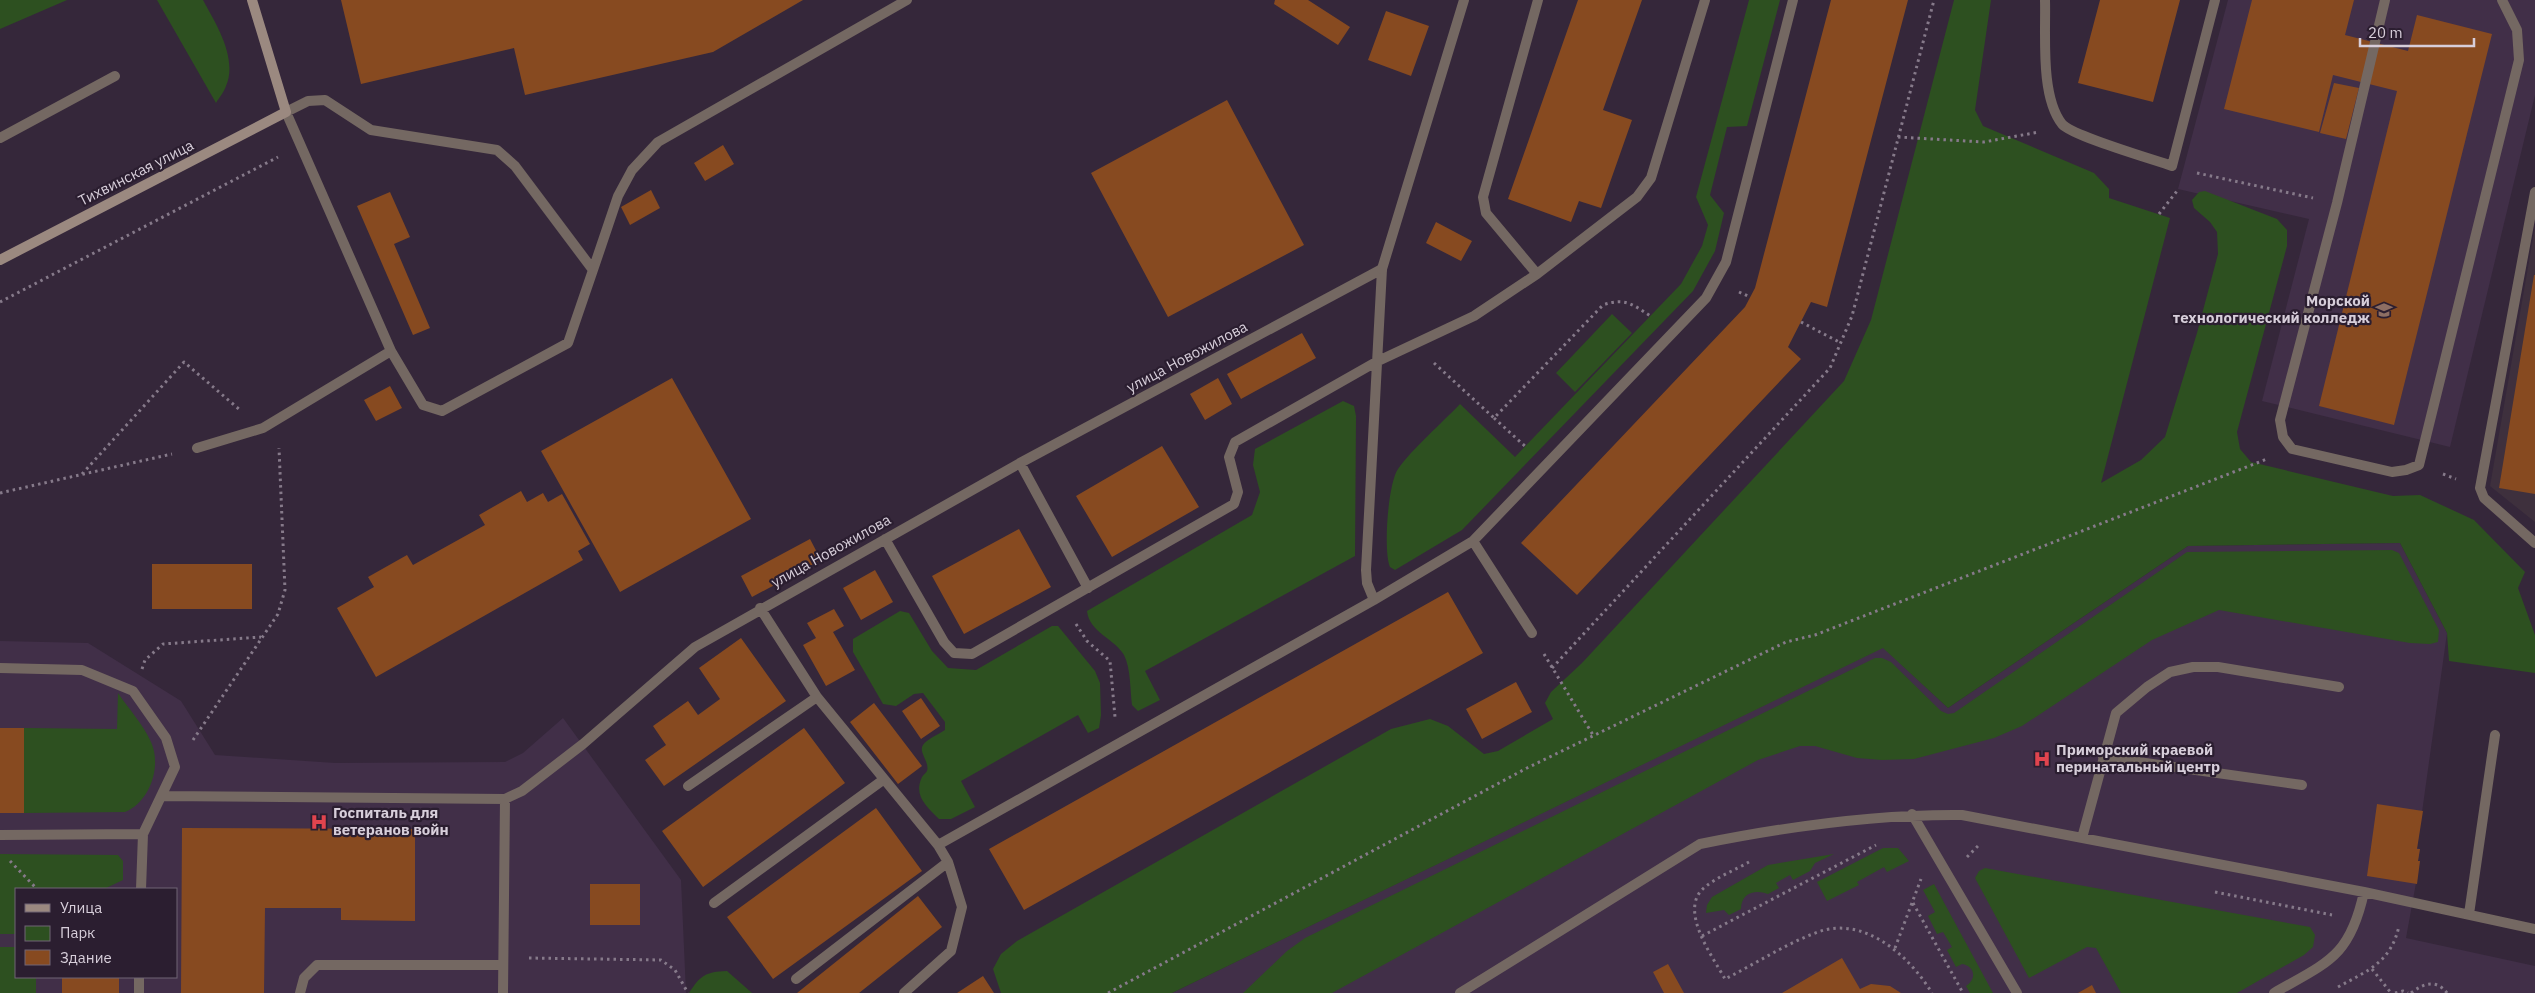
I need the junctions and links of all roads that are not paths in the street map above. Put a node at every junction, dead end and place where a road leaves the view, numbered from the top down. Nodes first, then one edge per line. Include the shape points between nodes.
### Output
1 (252, 0) edge
2 (906, 0) edge
3 (1464, 0) edge
4 (1538, 0) edge
5 (1705, 0) edge
6 (1793, 0) edge
7 (2045, 0) edge
8 (2215, 0) edge
9 (2385, 0) edge
10 (2502, 0) edge
11 (115, 76) dead end
12 (286, 112) junction
13 (0, 138) edge
14 (2535, 192) edge
15 (0, 260) edge
16 (1382, 268) junction
17 (593, 270) junction
18 (1537, 274) junction
19 (391, 351) junction
20 (1376, 362) junction
21 (197, 448) road end
22 (1020, 463) junction
23 (885, 539) junction
24 (1473, 541) junction
25 (2535, 544) edge
26 (1088, 588) junction
27 (1374, 600) junction
28 (760, 608) junction
29 (1532, 634) road end
30 (0, 668) edge
31 (2339, 688) dead end
32 (817, 697) junction
33 (2495, 735) dead end
34 (2103, 757) junction
35 (883, 780) junction
36 (2302, 785) dead end
37 (688, 786) dead end
38 (161, 796) junction
39 (505, 798) junction
40 (1912, 814) junction
41 (143, 834) junction
42 (0, 835) edge
43 (2082, 838) junction
44 (938, 846) junction
45 (948, 862) junction
46 (141, 888) edge
47 (2364, 892) junction
48 (714, 903) dead end
49 (2469, 914) junction
50 (2535, 929) edge
51 (503, 962) junction
52 (139, 978) edge
53 (796, 979) dead end
54 (139, 993) edge
55 (300, 993) edge
56 (503, 993) edge
57 (904, 993) edge
58 (1460, 993) edge
59 (2017, 993) edge
60 (2274, 993) edge

1 - 12 street
2 - 17 street via 658,142 632,170 618,196
3 - 16 street
4 - 18 street via 1483,197 1486,213
5 - 18 street via 1651,178 1637,197
6 - 24 street via 1726,262 1706,298
7 - 8 street via 2051,105 2062,125 2172,166
9 - 10 street via 2337,203 2280,420 2284,437 2292,449 2392,472 2419,465 2519,60 2518,30
11 - 13 street
12 - 15 street, Тихвинская улица
12 - 17 street via 308,101 325,100 371,130 497,150 515,166
12 - 19 street
14 - 25 street via 2480,488 2484,498
16 - 20 street
16 - 22 street, улица Новожилова
17 - 19 street via 568,343 442,411 423,405
18 - 20 street via 1474,316
19 - 21 street via 263,428
20 - 26 street via 1235,442 1229,457 1238,492 1234,504
20 - 27 street via 1366,570
22 - 23 street, улица Новожилова
22 - 26 street
23 - 26 street via 944,642 954,652 972,654
23 - 28 street, улица Новожилова
24 - 27 street
24 - 29 street
27 - 44 street
28 - 32 street
28 - 39 street, улица Новожилова via 695,647 583,744 522,791
30 - 38 street via 82,670 133,691 166,738 175,767
31 - 34 street via 2218,666 2193,666 2170,672 2116,714
32 - 35 street
32 - 37 street
33 - 49 street
34 - 36 street
34 - 43 street
35 - 44 street
35 - 48 street
38 - 39 street
38 - 41 street
39 - 51 street
40 - 43 street via 1962,815
40 - 58 street via 1744,835 1700,844
40 - 59 street
41 - 42 street
41 - 46 street
43 - 47 street
44 - 45 street
45 - 53 street
45 - 57 street via 962,907 951,952
47 - 49 street
47 - 60 street via 2358,920 2347,943 2322,966
49 - 50 street
51 - 55 street via 317,965 304,978
51 - 56 street
52 - 54 street

